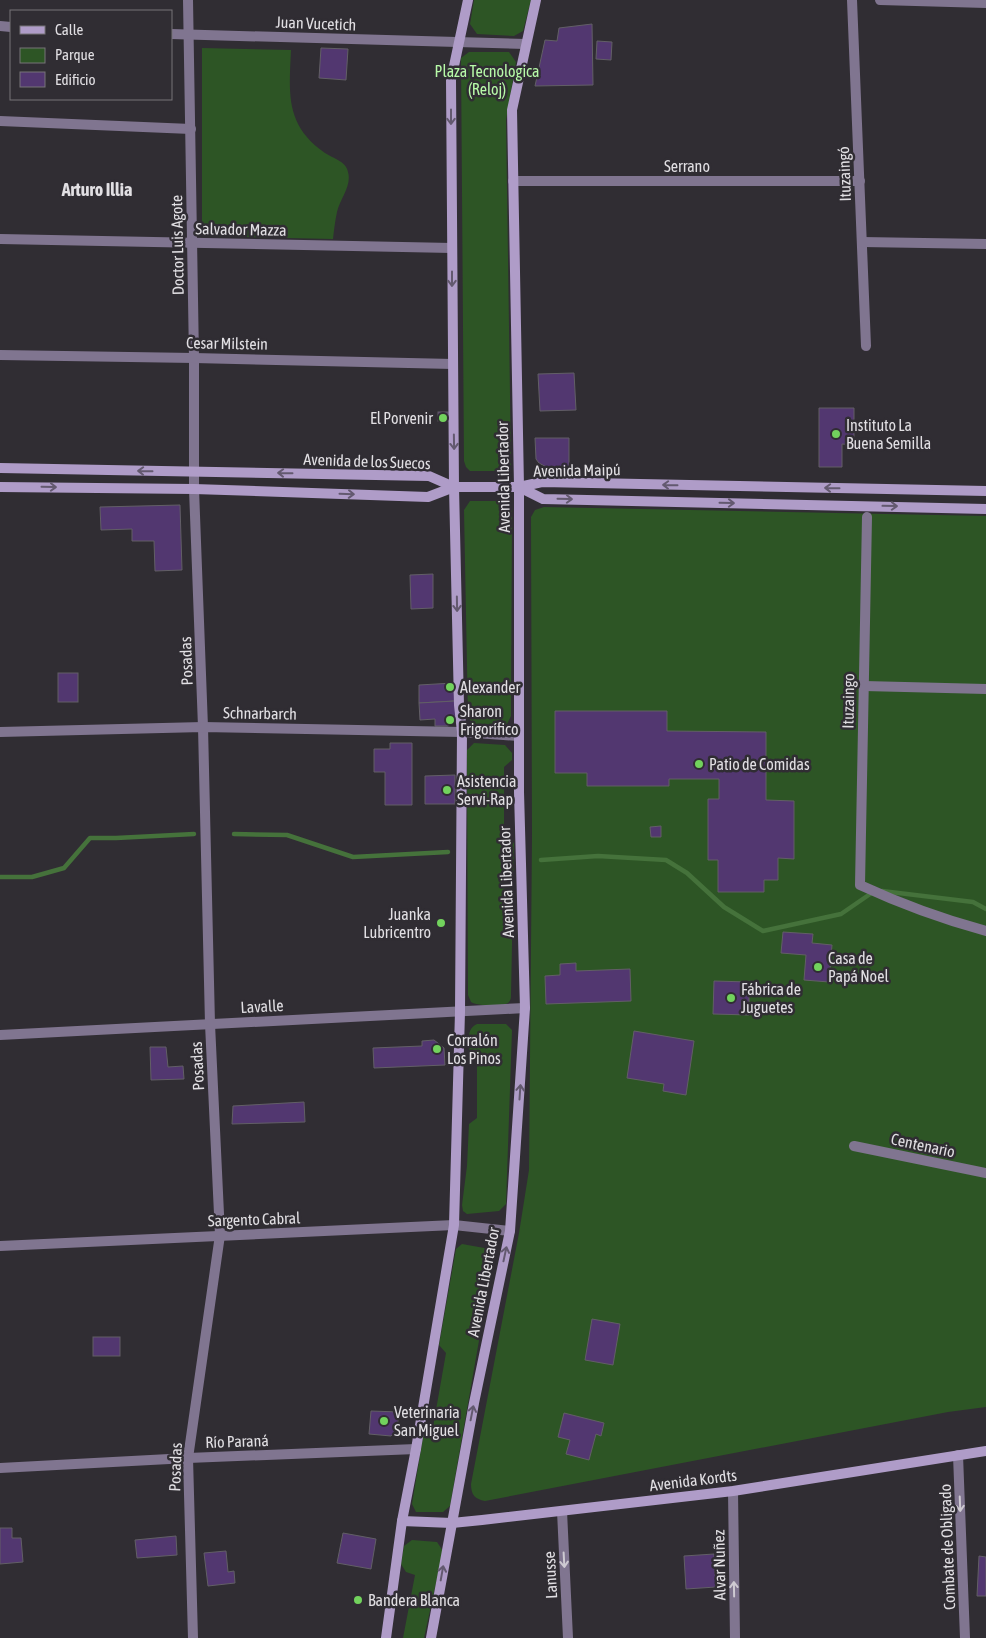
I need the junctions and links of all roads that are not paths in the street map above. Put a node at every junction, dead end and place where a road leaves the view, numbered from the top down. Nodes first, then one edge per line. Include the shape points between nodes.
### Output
1 (188, 0) edge
2 (468, 0) edge
3 (536, 0) edge
4 (852, 0) edge
5 (880, 0) edge
6 (986, 3) edge
7 (172, 34) edge
8 (188, 34) junction
9 (459, 42) junction
10 (525, 44) junction
11 (0, 121) edge
12 (191, 129) junction
13 (860, 180) junction
14 (513, 182) junction
15 (0, 239) edge
16 (862, 242) junction
17 (192, 243) junction
18 (986, 244) edge
19 (452, 248) junction
20 (866, 346) dead end
21 (0, 355) edge
22 (194, 358) junction
23 (453, 364) junction
24 (0, 468) edge
25 (193, 472) junction
26 (0, 487) edge
27 (454, 487) junction
28 (519, 487) junction
29 (194, 489) junction
30 (986, 491) edge
31 (986, 508) edge
32 (867, 517) dead end
33 (864, 686) junction
34 (986, 689) edge
35 (203, 727) junction
36 (0, 732) edge
37 (462, 732) junction
38 (518, 736) junction
39 (986, 931) edge
40 (524, 1008) junction
41 (460, 1012) junction
42 (210, 1024) junction
43 (0, 1035) edge
44 (854, 1146) dead end
45 (986, 1173) edge
46 (454, 1226) junction
47 (510, 1231) junction
48 (220, 1235) junction
49 (0, 1246) edge
50 (416, 1449) junction
51 (986, 1451) edge
52 (958, 1455) junction
53 (188, 1458) junction
54 (0, 1468) edge
55 (733, 1491) junction
56 (562, 1511) junction
57 (402, 1521) junction
58 (452, 1523) junction
59 (193, 1638) edge
60 (386, 1638) edge
61 (430, 1638) edge
62 (568, 1638) edge
63 (735, 1638) edge
64 (966, 1638) edge

1 - 8 street, Doctor Luis Agote
2 - 9 main road
3 - 10 main road, Avenida Libertador
4 - 13 street, Ituzaingó
5 - 6 street
7 - 8 street, Juan Vucetich
8 - 9 street, Juan Vucetich
8 - 12 street, Doctor Luis Agote
9 - 10 street, Juan Vucetich
9 -> 19 main road via 451,80
10 - 14 main road, Avenida Libertador via 512,110
11 - 12 street
12 - 17 street, Doctor Luis Agote
13 - 14 street, Serrano
13 - 16 street, Ituzaingó
14 - 28 main road, Avenida Libertador
15 - 17 street, Salvador Mazza
16 - 18 street
16 - 20 street, Ituzaingó
17 - 19 street, Salvador Mazza
17 - 22 street, Doctor Luis Agote
19 -> 23 main road
21 - 22 street, Cesar Milstein
22 - 23 street, Cesar Milstein
22 - 25 street, Doctor Luis Agote
23 -> 27 main road
25 -> 24 main road, Avenida de los Suecos
27 -> 25 main road, Avenida de los Suecos via 428,476
25 - 29 street, Doctor Luis Agote
26 -> 29 main road, Avenida de los Suecos
27 - 28 main road
29 -> 27 main road, Avenida de los Suecos via 428,497
27 -> 37 main road
30 -> 28 main road, Avenida Maipú via 542,482
28 -> 31 main road, Avenida Maipú via 543,499
28 - 38 main road, Avenida Libertador
29 - 35 street, Posadas
32 - 33 street, Ituzaingo
33 - 34 street
33 - 39 street, Ituzaingo via 860,885 900,904
35 - 36 street, Schnarbarch
35 - 37 street, Schnarbarch
35 - 42 street, Posadas
37 - 38 street, Schnarbarch
37 - 41 main road
38 - 40 main road, Avenida Libertador
40 - 41 street, Lavalle
47 -> 40 main road, Avenida Libertador
41 - 42 street, Lavalle
41 - 46 main road
42 - 43 street, Lavalle
42 - 48 street, Posadas
44 - 45 street, Centenario
46 - 47 street, Sargento Cabral
46 - 48 street, Sargento Cabral
46 - 50 main road
58 -> 47 main road, Avenida Libertador
48 - 49 street, Sargento Cabral
48 - 53 street, Posadas
50 - 53 street, Río Paraná
50 - 57 main road
51 - 52 main road, Avenida Kordts
52 - 55 main road, Avenida Kordts
52 -> 64 street, Combate de Obligado
53 - 54 street, Río Paraná
53 - 59 street, Posadas
55 - 56 main road, Avenida Kordts
63 -> 55 street, Alvar Nuñez
56 - 58 main road, Avenida Kordts
56 -> 62 street, Lanusse
57 - 58 main road, Avenida Kordts
57 - 60 main road
61 -> 58 main road, Avenida Libertador

